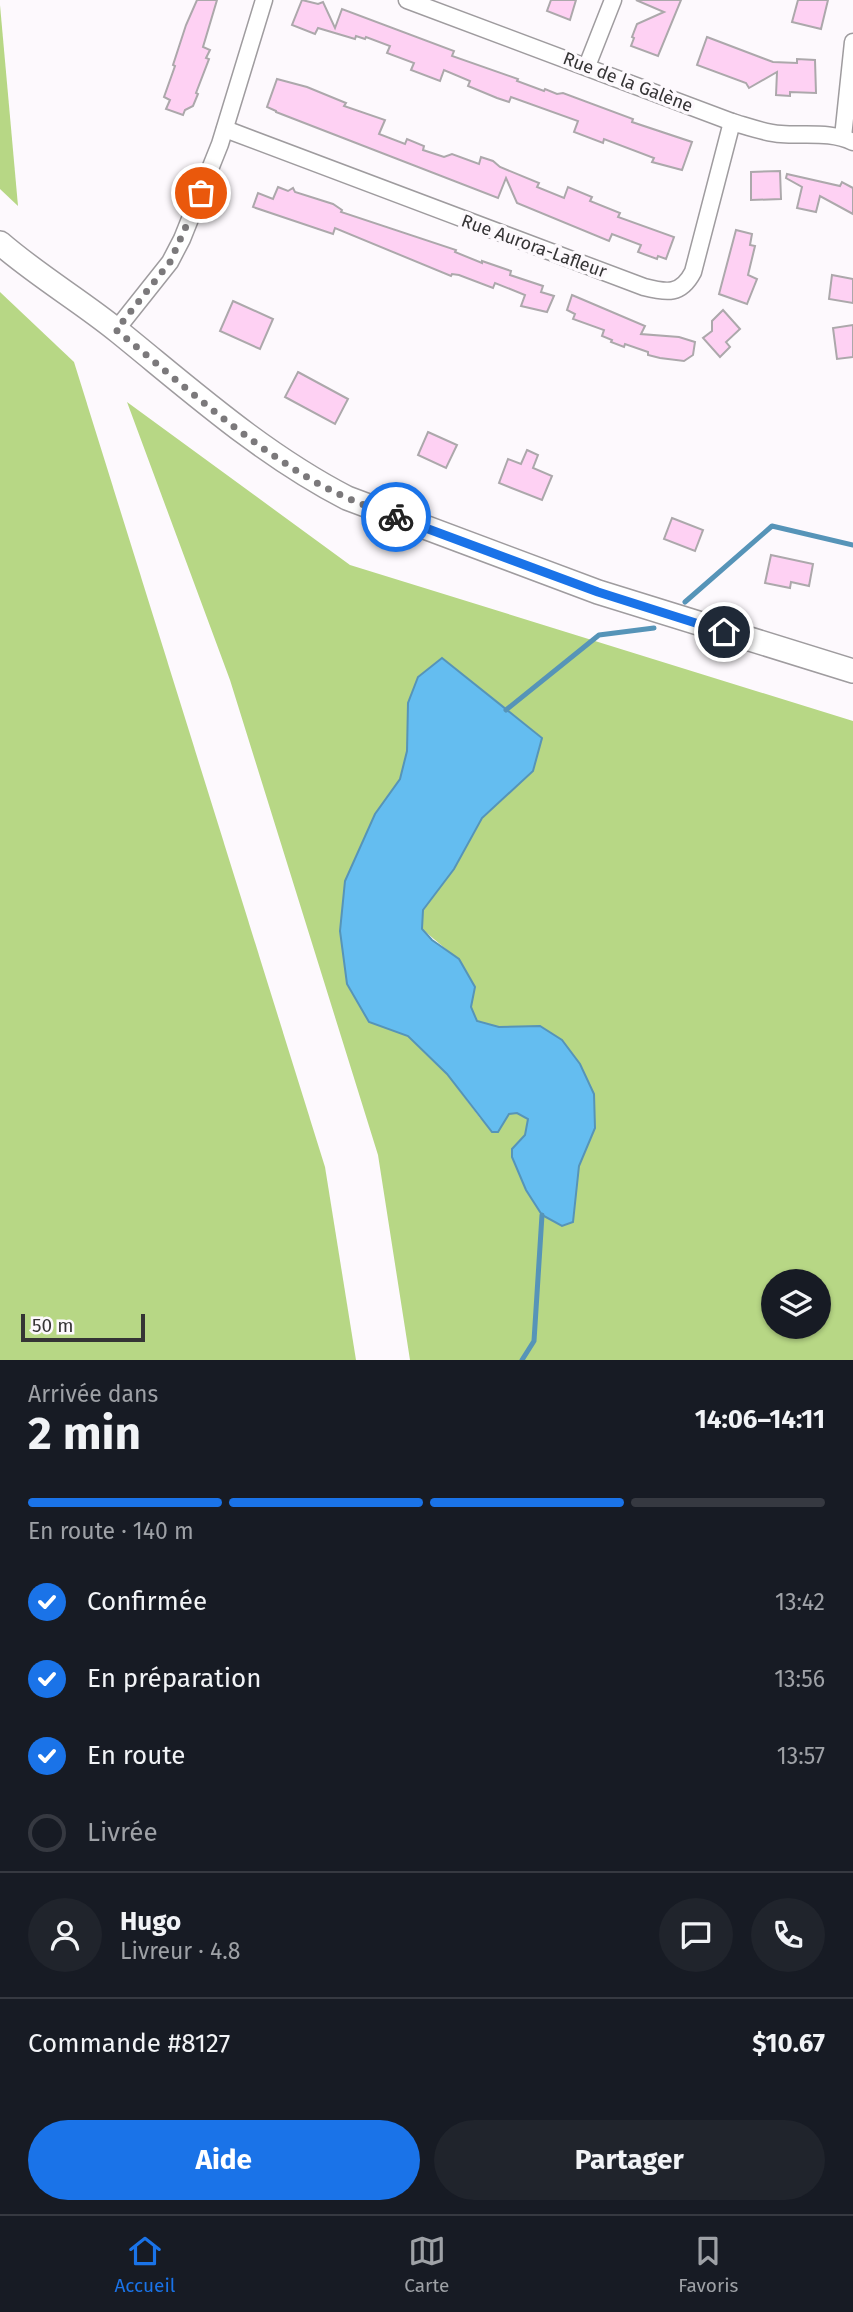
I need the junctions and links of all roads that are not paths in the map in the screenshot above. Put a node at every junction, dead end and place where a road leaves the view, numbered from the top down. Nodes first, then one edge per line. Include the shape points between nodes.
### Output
1 (264, 0) edge
2 (407, 0) edge
3 (613, 0) edge
4 (853, 42) edge
5 (587, 66) junction
6 (732, 122) junction
7 (225, 129) junction
8 (848, 140) edge
9 (0, 243) edge
10 (116, 330) junction
11 (853, 671) edge

1 - 7 street
2 - 5 street, Rue de la Galène
3 - 5 street
4 - 8 street
5 - 6 street, Rue de la Galène
6 - 7 street, Rue Aurora-Lafleur via 693,272 680,289 668,291 644,287
6 - 8 street, Rue de la Galène via 770,133
7 - 10 street via 170,262
9 - 10 street
10 - 11 street via 242,433 347,498 598,592

